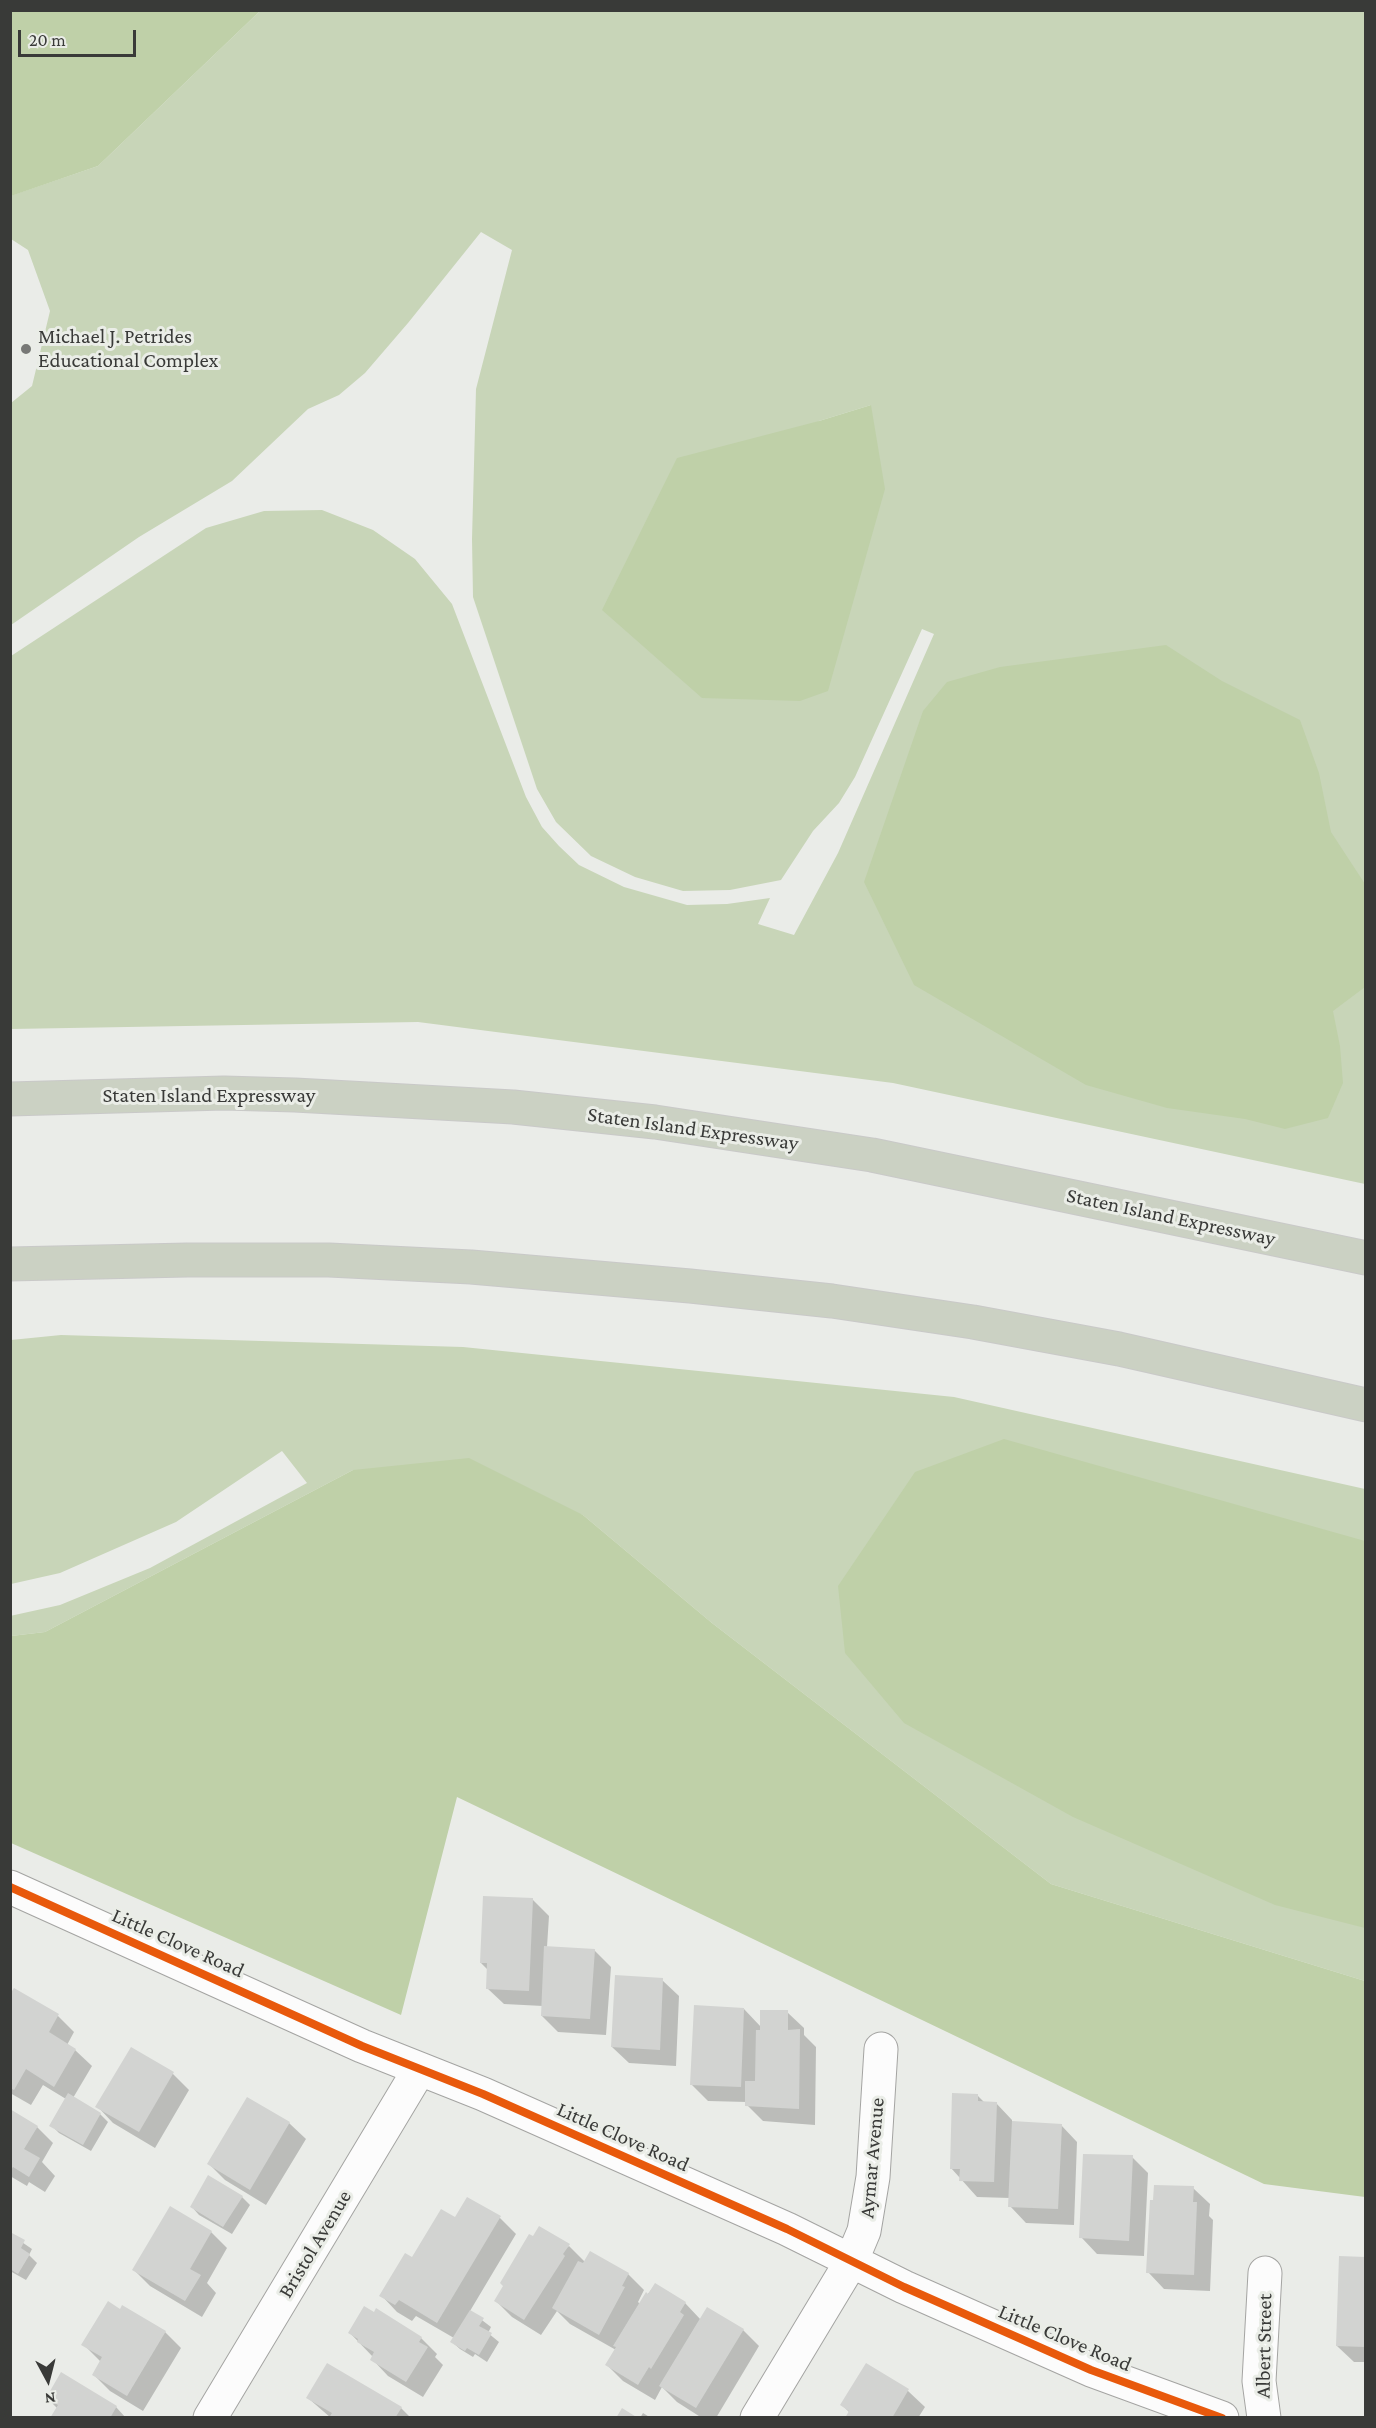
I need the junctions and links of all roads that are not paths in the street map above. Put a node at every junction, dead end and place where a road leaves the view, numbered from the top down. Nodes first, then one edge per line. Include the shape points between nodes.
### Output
1 (10, 1100) edge
2 (1365, 1258) edge
3 (10, 1264) edge
4 (1365, 1405) edge
5 (10, 1887) edge
6 (881, 2049) dead end
7 (419, 2070) junction
8 (851, 2262) junction
9 (1265, 2273) dead end
10 (210, 2418) edge
11 (757, 2418) edge
12 (1222, 2418) edge
13 (1264, 2418) edge

1 - 2 highway, Staten Island Expressway via 295,1095 513,1107 655,1122 872,1155
3 - 4 highway via 353,1261 702,1287 974,1322 1119,1349
5 - 7 street, Little Clove Road
6 - 8 street, Aymar Avenue via 871,2198 864,2231
7 - 8 street, Little Clove Road via 483,2094 787,2229
7 - 10 street, Bristol Avenue
8 - 11 street, Aymar Avenue
8 - 12 street, Little Clove Road via 1090,2370
9 - 13 street, Albert Street via 1259,2381

